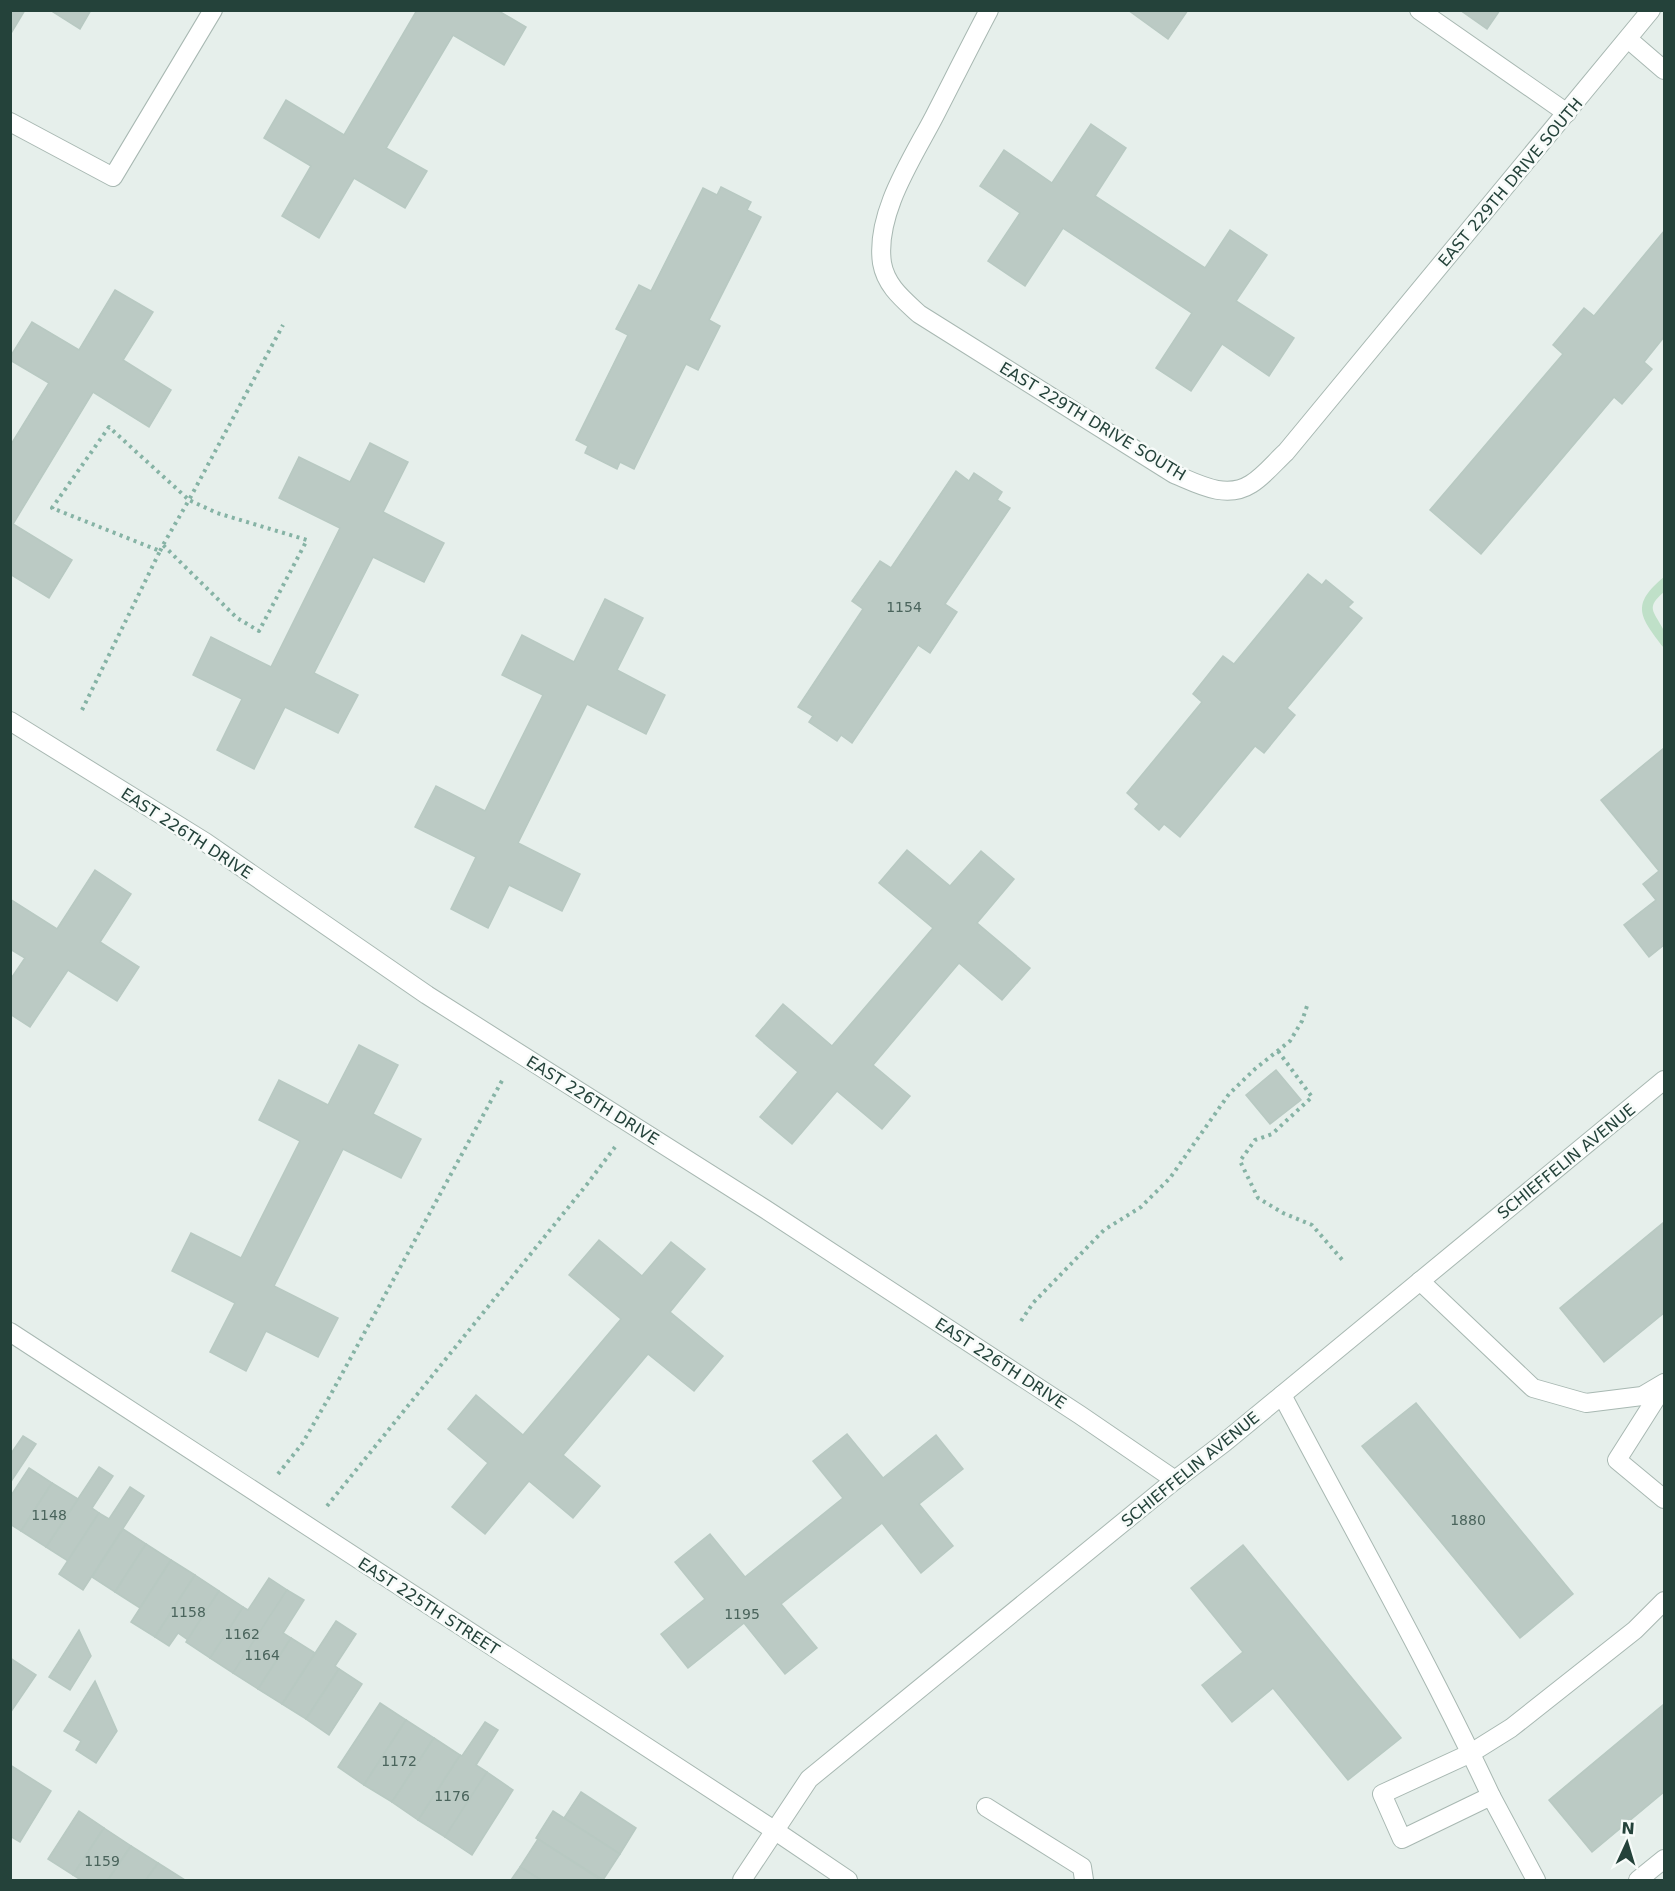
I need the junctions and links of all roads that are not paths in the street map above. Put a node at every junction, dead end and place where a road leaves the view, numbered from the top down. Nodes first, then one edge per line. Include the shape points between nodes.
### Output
1 (213, 10) edge
2 (988, 10) edge
3 (1419, 10) edge
4 (1652, 10) edge
5 (1628, 39) junction
6 (1665, 70) edge
7 (1567, 112) junction
8 (10, 122) edge
9 (10, 722) edge
10 (1665, 1080) edge
11 (1420, 1281) junction
12 (10, 1332) edge
13 (1665, 1384) edge
14 (1282, 1395) junction
15 (1174, 1480) junction
16 (1665, 1499) edge
17 (1665, 1601) edge
18 (1471, 1753) junction
19 (1491, 1796) junction
20 (986, 1807) dead end
21 (774, 1830) junction
22 (1665, 1859) edge
23 (742, 1881) edge
24 (848, 1881) edge
25 (1084, 1881) edge
26 (1536, 1881) edge
27 (1638, 1881) edge

1 - 8 street via 113,177
2 - 7 street, EAST 229TH DRIVE SOUTH via 887,216 881,243 883,266 893,291 919,314 1174,474 1207,488 1227,491 1251,485 1286,452
3 - 7 street
4 - 5 street, EAST 229TH DRIVE SOUTH
5 - 6 street
5 - 7 street, EAST 229TH DRIVE SOUTH
9 - 15 street, EAST 226TH DRIVE via 205,842 427,995 765,1209
10 - 11 street, SCHIEFFELIN AVENUE
11 - 13 street via 1533,1388 1586,1403 1642,1396
11 - 14 street, SCHIEFFELIN AVENUE
12 - 21 street, EAST 225TH STREET
13 - 16 street via 1617,1460
14 - 15 street, SCHIEFFELIN AVENUE
14 - 18 street
15 - 21 street, SCHIEFFELIN AVENUE via 809,1779
17 - 18 street via 1578,1676 1511,1728
18 - 19 street
18 - 19 street via 1382,1794 1402,1839
19 - 26 street
20 - 25 street via 1082,1867
21 - 23 street, SCHIEFFELIN AVENUE
21 - 24 street, EAST 225TH STREET
22 - 27 street

